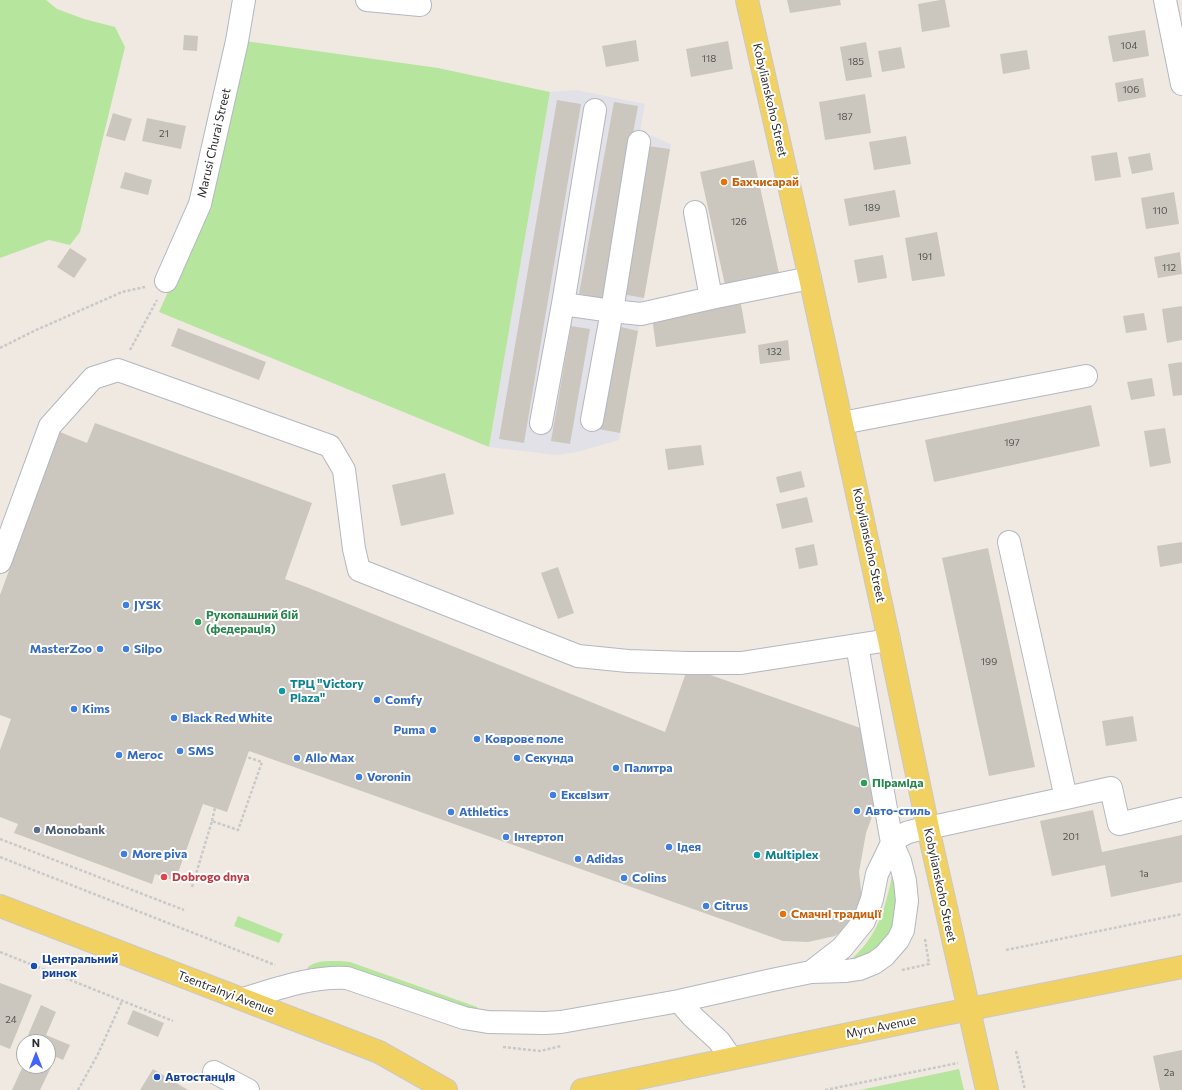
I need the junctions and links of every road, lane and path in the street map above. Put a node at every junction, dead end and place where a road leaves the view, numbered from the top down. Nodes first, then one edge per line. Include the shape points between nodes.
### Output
1 (244, 0) edge
2 (367, 0) edge
3 (747, 0) edge
4 (1165, 0) edge
5 (420, 5) dead end
6 (1182, 84) edge
7 (595, 110) dead end
8 (639, 142) dead end
9 (695, 212) dead end
10 (810, 278) junction
11 (166, 281) junction
12 (711, 298) junction
13 (562, 304) junction
14 (612, 311) junction
15 (0, 348) edge
16 (118, 370) junction
17 (1086, 376) dead end
18 (592, 420) dead end
19 (540, 423) dead end
20 (842, 423) junction
21 (1010, 542) dead end
22 (0, 562) edge
23 (890, 640) junction
24 (857, 645) junction
25 (247, 757) dead end
26 (1066, 798) junction
27 (215, 808) dead end
28 (1182, 809) edge
29 (212, 821) junction
30 (928, 828) junction
31 (0, 839) edge
32 (892, 843) junction
33 (0, 856) edge
34 (192, 887) dead end
35 (0, 906) edge
36 (184, 910) dead end
37 (1182, 914) edge
38 (1006, 950) dead end
39 (0, 952) edge
40 (929, 964) dead end
41 (1182, 967) edge
42 (898, 971) dead end
43 (811, 972) junction
44 (311, 980) junction
45 (243, 1000) junction
46 (122, 1001) junction
47 (680, 1001) junction
48 (968, 1009) junction
49 (173, 1021) dead end
50 (497, 1046) dead end
51 (563, 1046) dead end
52 (1016, 1051) dead end
53 (731, 1058) junction
54 (962, 1062) dead end
55 (214, 1072) dead end
56 (78, 1090) edge
57 (248, 1090) edge
58 (446, 1090) edge
59 (582, 1090) edge
60 (825, 1090) edge
61 (987, 1090) edge
62 (1025, 1090) edge

1 - 11 street, Marusi Churai Street via 200,204
2 - 5 street
3 - 10 main road, Kobylianskoho Street
4 - 6 street
7 - 13 street
8 - 14 street
9 - 12 street
10 - 12 street
10 - 20 main road, Kobylianskoho Street
11 - 15 path via 122,292
11 - 16 path via 153,310
12 - 14 street via 641,314
13 - 14 street
13 - 19 street
14 - 18 street
16 - 22 street via 93,378 50,426
16 - 24 street via 330,446 344,470 359,570 578,656 688,663 741,663
17 - 20 street
20 - 23 main road, Kobylianskoho Street
21 - 26 street
23 - 24 street
23 - 30 main road, Kobylianskoho Street
24 - 32 street
25 - 29 path via 262,762 238,830
26 - 28 street via 1111,788 1119,824
26 - 30 street
27 - 29 path
29 - 34 path
30 - 32 street via 908,831
30 - 48 main road, Kobylianskoho Street
31 - 36 path
32 - 43 street via 877,874 864,921 842,948
32 - 43 street via 902,868 907,901 903,930 898,940 884,956 859,969
33 - 44 path
35 - 45 main road, Tsentralnyi Avenue
37 - 38 path
39 - 46 path
40 - 42 path
41 - 48 main road, Myru Avenue
43 - 47 street
44 - 45 street
44 - 47 street via 348,978 464,1018 488,1022 562,1022
45 - 58 main road, Tsentralnyi Avenue via 379,1052
46 - 49 path
46 - 56 path
47 - 53 street via 719,1041
48 - 53 main road, Myru Avenue
48 - 61 main road, Kobylianskoho Street
50 - 51 path via 540,1051
52 - 62 path
53 - 59 main road, Myru Avenue
54 - 60 path
55 - 57 street

